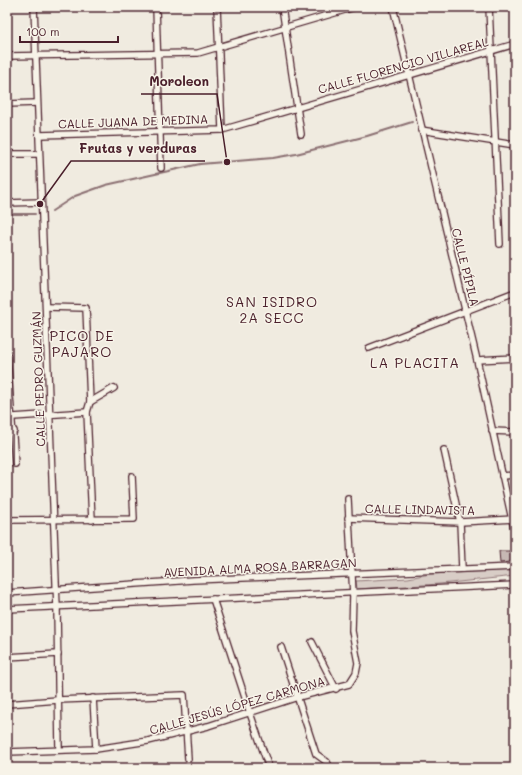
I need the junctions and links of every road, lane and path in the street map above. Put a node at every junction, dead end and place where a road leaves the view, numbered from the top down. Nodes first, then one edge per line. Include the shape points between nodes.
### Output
1 (34, 7) edge
2 (156, 7) edge
3 (218, 7) edge
4 (282, 7) edge
5 (355, 7) edge
6 (393, 7) edge
7 (489, 7) edge
8 (285, 26) junction
9 (515, 44) edge
10 (218, 47) junction
11 (491, 51) junction
12 (159, 53) junction
13 (35, 55) junction
14 (7, 56) edge
15 (409, 75) junction
16 (37, 103) junction
17 (7, 104) edge
18 (297, 107) junction
19 (222, 130) junction
20 (422, 130) junction
21 (160, 132) junction
22 (301, 134) dead end
23 (39, 135) junction
24 (495, 142) junction
25 (515, 145) edge
26 (7, 154) edge
27 (39, 154) junction
28 (161, 168) dead end
29 (41, 202) junction
30 (7, 203) edge
31 (500, 244) dead end
32 (515, 292) edge
33 (46, 307) junction
34 (466, 311) junction
35 (370, 348) dead end
36 (7, 354) edge
37 (515, 358) edge
38 (477, 360) junction
39 (9, 388) edge
40 (114, 388) dead end
41 (90, 402) junction
42 (87, 412) junction
43 (50, 416) junction
44 (13, 418) junction
45 (14, 431) junction
46 (492, 431) junction
47 (7, 432) edge
48 (515, 432) edge
49 (444, 450) dead end
50 (15, 464) dead end
51 (515, 475) edge
52 (132, 476) dead end
53 (502, 476) junction
54 (348, 499) dead end
55 (348, 518) junction
56 (513, 519) edge
57 (7, 520) edge
58 (53, 520) junction
59 (92, 520) junction
60 (460, 522) junction
61 (515, 533) edge
62 (515, 567) edge
63 (462, 569) junction
64 (352, 574) junction
65 (515, 585) edge
66 (56, 590) junction
67 (7, 593) edge
68 (353, 593) junction
69 (213, 600) junction
70 (57, 607) junction
71 (7, 609) edge
72 (312, 642) dead end
73 (281, 647) dead end
74 (58, 654) junction
75 (7, 657) edge
76 (336, 689) junction
77 (298, 697) junction
78 (93, 698) junction
79 (58, 700) junction
80 (7, 704) edge
81 (250, 713) junction
82 (186, 731) junction
83 (96, 749) junction
84 (59, 750) junction
85 (7, 752) edge
86 (188, 759) dead end
87 (269, 768) edge
88 (330, 768) edge

1 - 13 street, CALLE PEDRO GUZMÁN
2 - 12 street
3 - 10 street
4 - 8 street
5 - 8 street
6 - 15 street, CALLE PÍPILA
7 - 11 street
8 - 10 street
8 - 18 street
9 - 11 street, CALLE FLORENCIO VILLAREAL
10 - 12 street via 198,53
10 - 19 street
11 - 15 street, CALLE FLORENCIO VILLAREAL
11 - 24 street
12 - 13 street
12 - 21 street
13 - 14 street
13 - 16 street, CALLE PEDRO GUZMÁN
15 - 18 street, CALLE FLORENCIO VILLAREAL
15 - 20 street, CALLE PÍPILA
16 - 17 street
16 - 23 street, CALLE PEDRO GUZMÁN
18 - 19 street, CALLE JUANA DE MEDINA
18 - 22 street
19 - 21 street, CALLE JUANA DE MEDINA
20 - 24 street
20 - 34 street, CALLE PÍPILA
21 - 23 street, CALLE JUANA DE MEDINA
21 - 28 street
23 - 27 street, CALLE PEDRO GUZMÁN
24 - 25 street
24 - 31 street
26 - 27 street
27 - 29 street, CALLE PEDRO GUZMÁN
29 - 30 street
29 - 33 street, CALLE PEDRO GUZMÁN
32 - 34 street
33 - 41 street via 86,308
33 - 43 street, CALLE PEDRO GUZMÁN
34 - 35 street
34 - 38 street, CALLE PÍPILA
36 - 39 street
37 - 38 street
38 - 46 street, CALLE PÍPILA
39 - 44 street
40 - 41 street
41 - 42 street
42 - 43 street
42 - 59 street
43 - 44 street
43 - 58 street, CALLE PEDRO GUZMÁN
44 - 45 street
45 - 47 street
45 - 50 street
46 - 48 street
46 - 53 street, CALLE PÍPILA
49 - 60 street
51 - 53 street
52 - 59 street via 134,519
53 - 56 street, CALLE PÍPILA
54 - 55 street
55 - 60 street, CALLE LINDAVISTA
55 - 64 street
56 - 60 street, CALLE LINDAVISTA
56 - 61 street, CALLE PÍPILA
57 - 58 street
58 - 59 street
58 - 66 street, CALLE PEDRO GUZMÁN
60 - 63 street
62 - 63 street, AVENIDA ALMA ROSA BARRAGAN
63 - 64 street, AVENIDA ALMA ROSA BARRAGAN
64 - 66 street, AVENIDA ALMA ROSA BARRAGAN via 193,580
64 - 68 street
65 - 68 street
66 - 67 street, AVENIDA ALMA ROSA BARRAGAN
66 - 70 street, CALLE PEDRO GUZMÁN
68 - 69 street
68 - 76 street, CALLE JESÚS LÓPEZ CARMONA via 352,631 358,663 356,673 349,684
69 - 70 street
69 - 81 street
70 - 71 street
70 - 74 street, CALLE PEDRO GUZMÁN
72 - 76 street
73 - 77 street
74 - 75 street
74 - 79 street, CALLE PEDRO GUZMÁN
76 - 77 street, CALLE JESÚS LÓPEZ CARMONA
77 - 81 street, CALLE JESÚS LÓPEZ CARMONA
77 - 88 street via 316,754 327,762
78 - 79 street
78 - 82 street via 184,695
78 - 83 street
79 - 80 street
79 - 84 street, CALLE PEDRO GUZMÁN
81 - 82 street, CALLE JESÚS LÓPEZ CARMONA
81 - 87 street
82 - 83 street, CALLE JESÚS LÓPEZ CARMONA via 148,741
82 - 86 street
83 - 84 street, CALLE JESÚS LÓPEZ CARMONA
84 - 85 street, CALLE JESÚS LÓPEZ CARMONA

